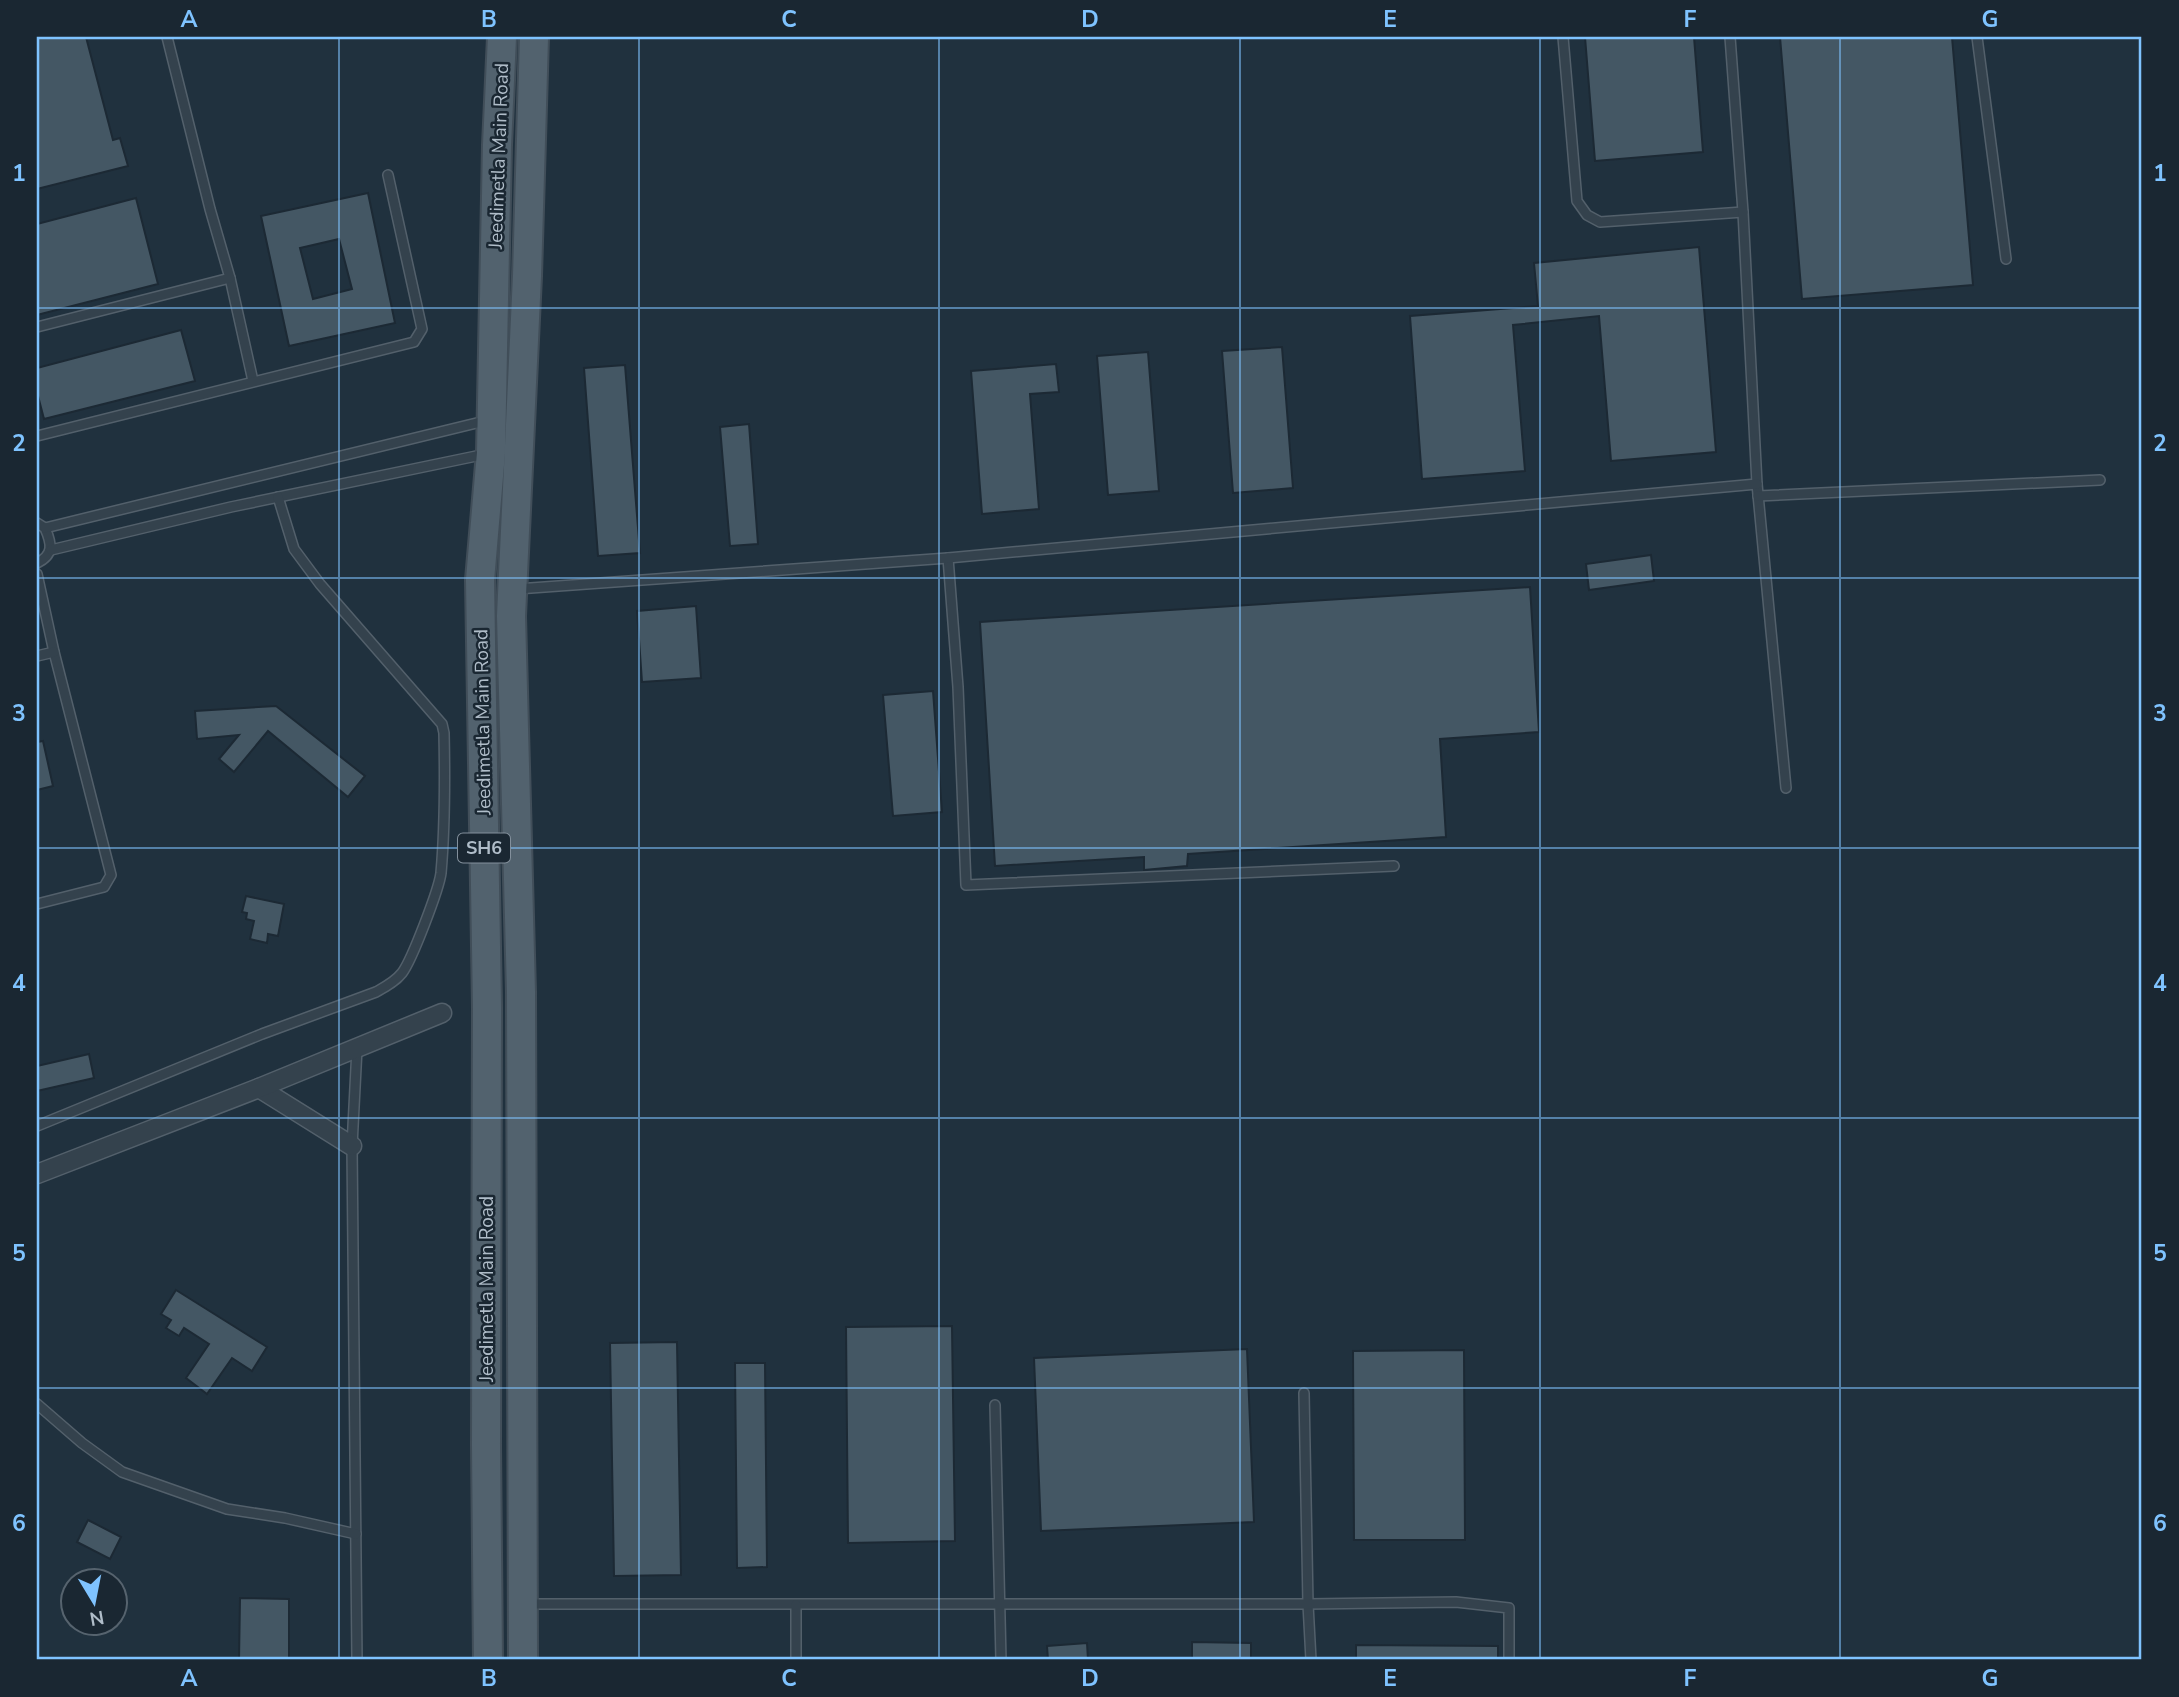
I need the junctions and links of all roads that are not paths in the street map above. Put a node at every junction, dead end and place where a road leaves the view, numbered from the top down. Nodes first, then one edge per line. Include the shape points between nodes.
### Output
1 (167, 37) edge
2 (502, 37) edge
3 (534, 37) edge
4 (1563, 37) edge
5 (1730, 37) edge
6 (1977, 37) edge
7 (388, 176) dead end
8 (1743, 212) junction
9 (2006, 259) dead end
10 (230, 278) junction
11 (37, 327) edge
12 (253, 381) junction
13 (492, 419) junction
14 (37, 436) edge
15 (491, 453) junction
16 (2100, 480) dead end
17 (1756, 484) junction
18 (1758, 496) junction
19 (278, 497) junction
20 (41, 526) edge
21 (51, 550) junction
22 (948, 558) junction
23 (37, 563) edge
24 (37, 574) edge
25 (512, 589) junction
26 (54, 652) junction
27 (37, 656) edge
28 (1786, 788) dead end
29 (1394, 866) dead end
30 (37, 904) edge
31 (442, 1013) dead end
32 (357, 1048) junction
33 (259, 1088) junction
34 (37, 1126) edge
35 (352, 1146) junction
36 (37, 1174) edge
37 (1304, 1394) dead end
38 (37, 1404) edge
39 (995, 1405) dead end
40 (356, 1534) junction
41 (523, 1604) junction
42 (998, 1604) junction
43 (1308, 1604) junction
44 (796, 1605) junction
45 (357, 1660) edge
46 (488, 1660) edge
47 (523, 1660) edge
48 (796, 1660) edge
49 (1001, 1660) edge
50 (1311, 1660) edge
51 (1509, 1660) edge

1 - 10 lane
2 - 13 main road, Jeedimetla Main Road / SH6
3 - 25 main road, Jeedimetla Main Road / SH6
4 - 8 lane via 1577,201 1587,215 1600,222
5 - 8 lane
6 - 9 lane
7 - 12 lane via 422,329 414,342
8 - 17 lane
10 - 11 lane
10 - 12 lane
12 - 14 lane
13 - 15 main road, Jeedimetla Main Road / SH6
13 - 20 lane
15 - 19 lane
15 - 46 main road, Jeedimetla Main Road / SH6 via 480,580 487,1007
16 - 18 lane
17 - 18 lane
17 - 22 lane
18 - 28 lane
19 - 21 lane
19 - 34 lane via 294,549 442,724 440,876 414,952 403,972 376,992
20 - 21 lane
21 - 23 lane
22 - 25 lane
22 - 29 lane via 966,886
24 - 26 lane
25 - 41 main road, Jeedimetla Main Road / SH6 via 521,1006
26 - 27 lane
26 - 30 lane via 111,875 104,887
31 - 32 street
32 - 33 street
32 - 35 lane
33 - 35 street
33 - 36 street
35 - 40 lane
37 - 43 lane
38 - 40 lane via 122,1472 227,1509
39 - 42 lane
40 - 45 lane
41 - 44 lane
41 - 47 main road, Jeedimetla Main Road / SH6
42 - 43 lane
42 - 44 lane
42 - 49 lane
43 - 50 lane
43 - 51 lane via 1456,1602 1509,1608
44 - 48 lane

